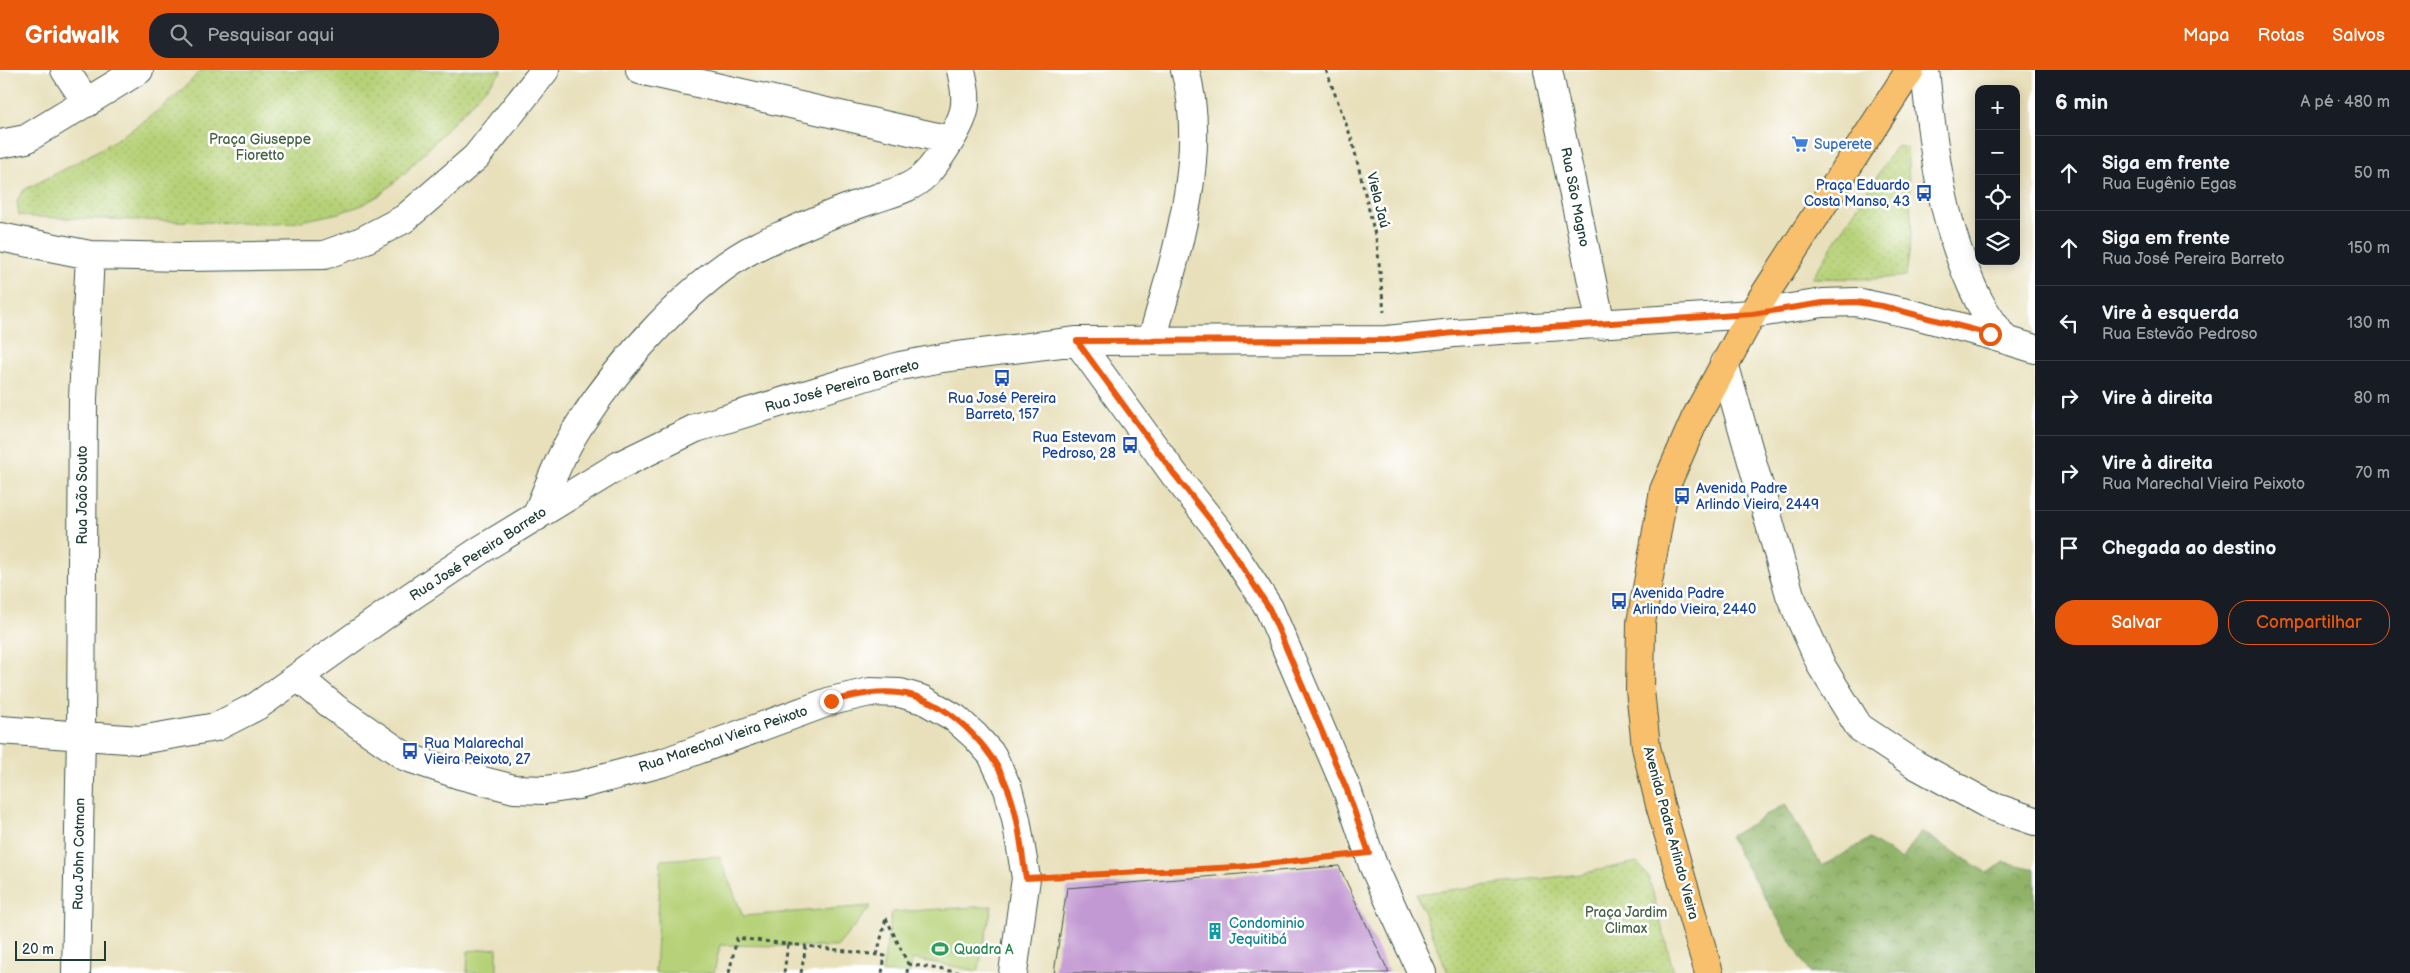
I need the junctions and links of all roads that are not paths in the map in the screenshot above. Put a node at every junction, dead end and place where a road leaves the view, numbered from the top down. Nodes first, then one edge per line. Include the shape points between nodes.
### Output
1 (66, 70) edge
2 (139, 70) edge
3 (545, 70) edge
4 (640, 70) edge
5 (961, 70) edge
6 (1185, 70) edge
7 (1548, 70) edge
8 (1910, 70) edge
9 (1925, 70) edge
10 (87, 102) junction
11 (950, 140) junction
12 (0, 144) edge
13 (0, 237) edge
14 (90, 254) junction
15 (1752, 314) junction
16 (1601, 325) junction
17 (2004, 339) junction
18 (1152, 340) junction
19 (1077, 341) junction
20 (2035, 350) edge
21 (1724, 363) junction
22 (536, 516) junction
23 (299, 678) junction
24 (0, 730) edge
25 (81, 735) junction
26 (2035, 821) edge
27 (76, 973) edge
28 (1013, 973) edge
29 (1422, 973) edge
30 (1710, 973) edge

1 - 10 street
2 - 10 street
3 - 14 street via 476,158 404,219 360,242 324,254 184,258
4 - 11 street
5 - 11 street via 966,92 964,113
6 - 18 street via 1191,93 1190,174 1182,225
7 - 16 street, Rua São Magno
8 - 15 main road, Avenida Padre Arlindo Vieira
9 - 17 street via 1932,144 1947,218 1980,302
10 - 12 street via 26,139
11 - 22 street via 923,177 901,191 756,246 682,302 604,391 580,425 558,464
13 - 14 street
14 - 25 street, Rua João Souto via 83,398
15 - 16 street, Rua José Pereira Barreto
15 - 17 street, Rua José Pereira Barreto via 1823,303 1856,302
15 - 21 main road, Avenida Padre Arlindo Vieira
16 - 18 street, Rua José Pereira Barreto via 1387,340
17 - 20 street, Rua José Pereira Barreto
18 - 19 street, Rua José Pereira Barreto
19 - 22 street, Rua José Pereira Barreto via 900,366 696,428 620,465
19 - 29 street via 1219,531 1269,608
21 - 26 street via 1790,595 1822,667 1858,727 1916,765 1991,806
21 - 30 main road, Avenida Padre Arlindo Vieira via 1664,490 1641,623 1640,690 1646,747
22 - 23 street, Rua José Pereira Barreto via 413,595
23 - 25 street, Rua José Pereira Barreto via 257,706 216,727 140,740
23 - 28 street, Rua Marechal Vieira Peixoto via 335,708 406,757 514,789 545,790 579,785 665,762 831,701 870,692 900,693 924,700 955,718 992,755 1008,789 1026,878
24 - 25 street, Rua José Pereira Barreto
25 - 27 street, Rua John Cotman

